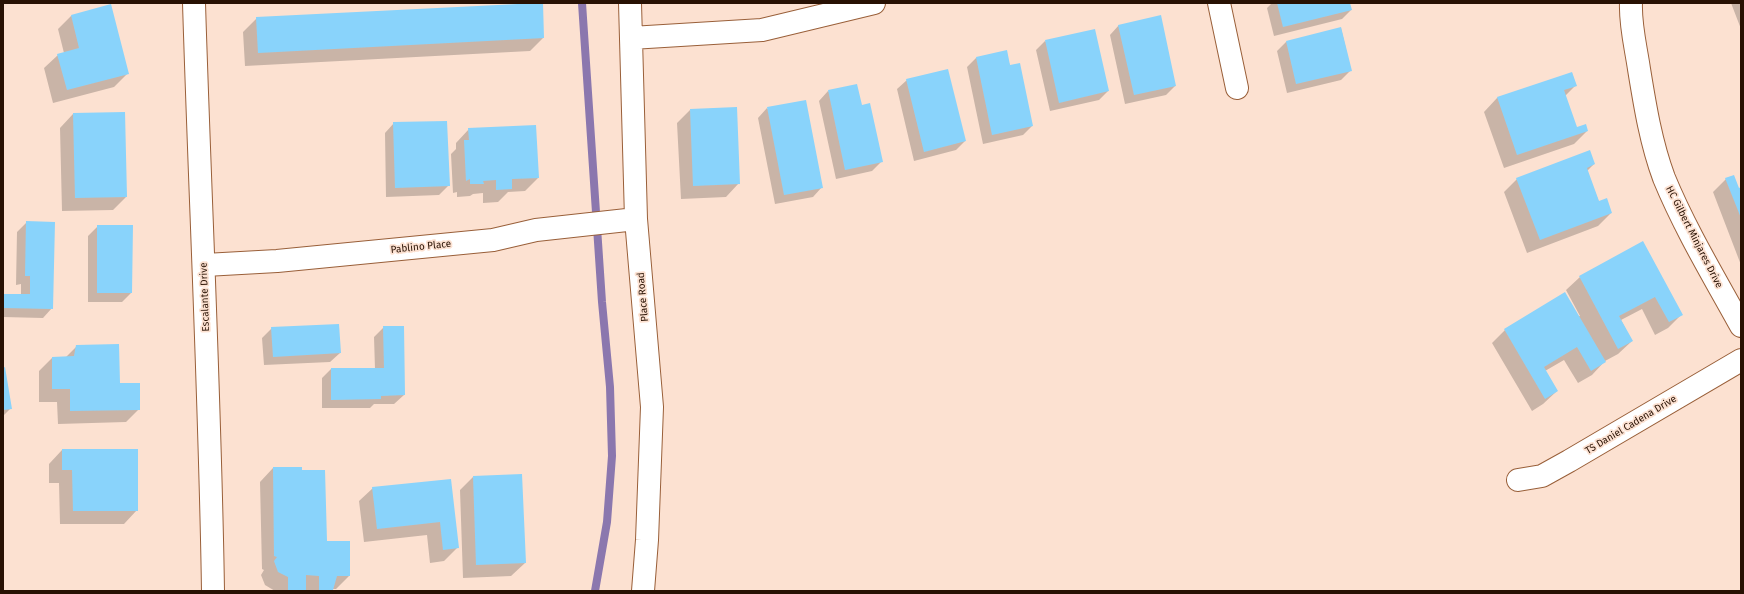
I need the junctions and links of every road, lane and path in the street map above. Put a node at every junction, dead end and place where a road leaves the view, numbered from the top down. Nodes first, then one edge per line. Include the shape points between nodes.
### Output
1 (194, 3) edge
2 (630, 3) edge
3 (874, 3) edge
4 (1220, 3) edge
5 (1631, 3) edge
6 (631, 38) junction
7 (1237, 88) dead end
8 (636, 219) junction
9 (204, 265) junction
10 (1741, 326) edge
11 (1741, 360) edge
12 (1518, 480) dead end
13 (213, 591) edge
14 (643, 591) edge

1 - 9 street, Escalante Drive
2 - 6 street, Place Road
3 - 6 street via 762,30
4 - 7 street
5 - 10 street, HC Gilbert Minjares Drive via 1645,107 1664,178 1691,235
6 - 8 street, Place Road
8 - 9 street, Pablino Place via 536,230 493,240 277,261
8 - 14 street, Place Road via 652,407
9 - 13 street, Escalante Drive
11 - 12 street, TS Daniel Cadena Drive via 1570,461 1542,476

